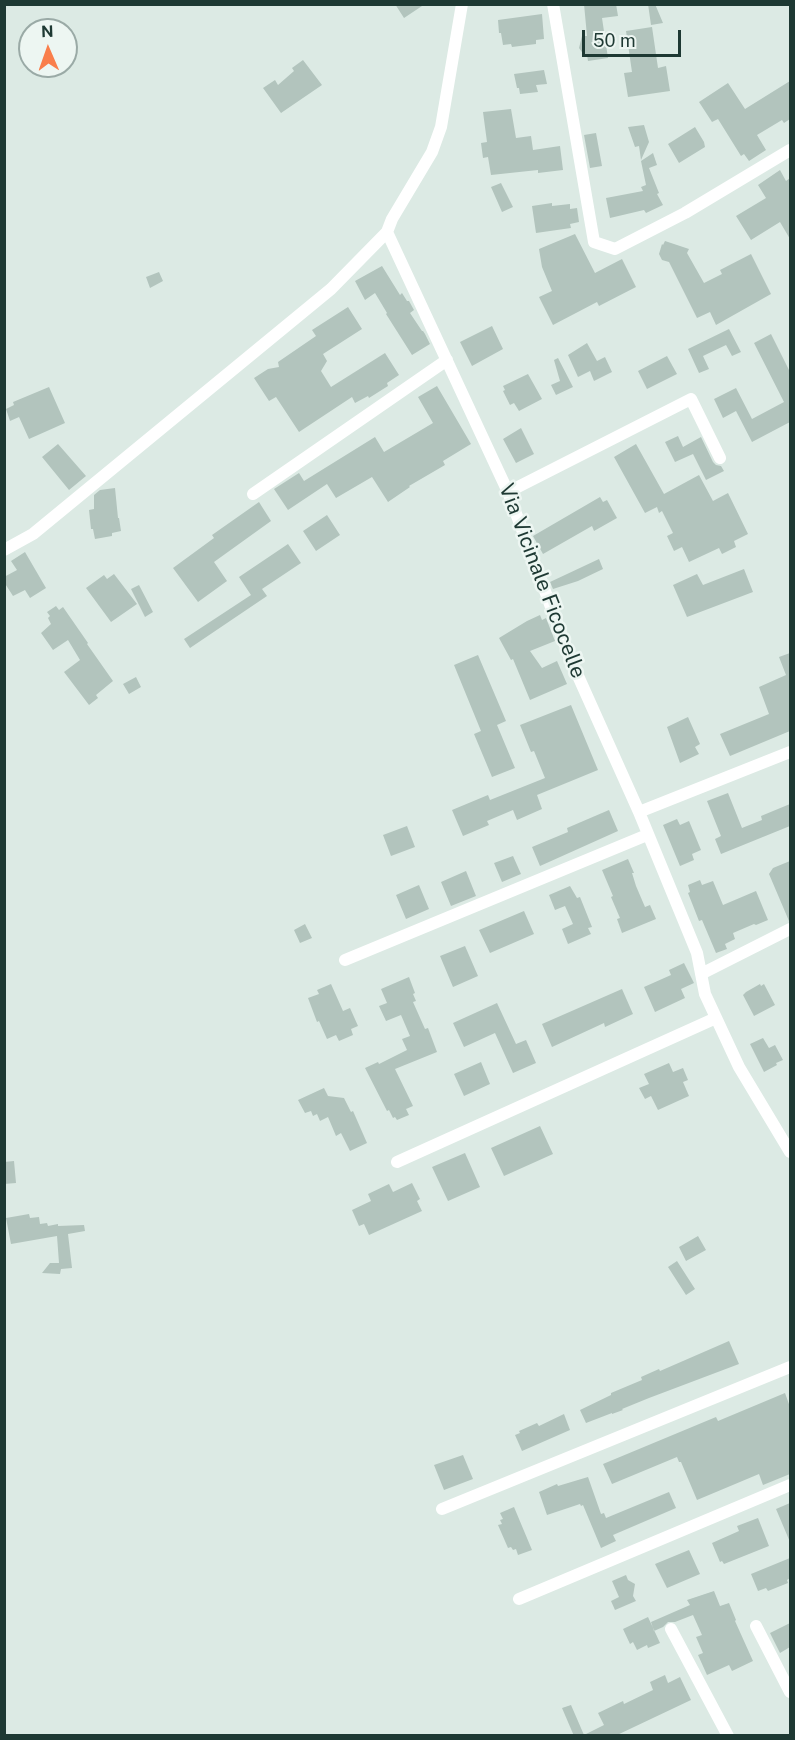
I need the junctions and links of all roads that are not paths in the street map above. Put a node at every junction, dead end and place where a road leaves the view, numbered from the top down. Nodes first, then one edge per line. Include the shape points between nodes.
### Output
1 (462, 4) edge
2 (554, 4) edge
3 (790, 152) edge
4 (387, 232) junction
5 (447, 360) junction
6 (720, 458) dead end
7 (508, 492) junction
8 (253, 494) dead end
9 (4, 550) edge
10 (790, 752) edge
11 (639, 812) junction
12 (647, 835) junction
13 (790, 929) edge
14 (345, 960) dead end
15 (701, 974) junction
16 (716, 1018) junction
17 (790, 1152) edge
18 (397, 1162) dead end
19 (790, 1367) edge
20 (790, 1485) edge
21 (442, 1509) dead end
22 (519, 1599) dead end
23 (756, 1626) dead end
24 (670, 1629) dead end
25 (790, 1692) edge
26 (728, 1736) edge

1 - 4 street via 441,127 432,152
2 - 3 street via 594,242 615,249
4 - 5 street, Via Vicinale Ficocelle
4 - 9 street via 331,289 33,534
5 - 7 street, Via Vicinale Ficocelle
5 - 8 street
6 - 7 street via 691,399
7 - 11 street, Via Vicinale Ficocelle via 570,658
10 - 11 street
11 - 12 street, Via Vicinale Ficocelle
12 - 14 street
12 - 15 street, Via Vicinale Ficocelle via 697,953
13 - 15 street
15 - 16 street, Via Vicinale Ficocelle
16 - 17 street, Via Vicinale Ficocelle
16 - 18 street
19 - 21 street
20 - 22 street
23 - 25 street
24 - 26 street

